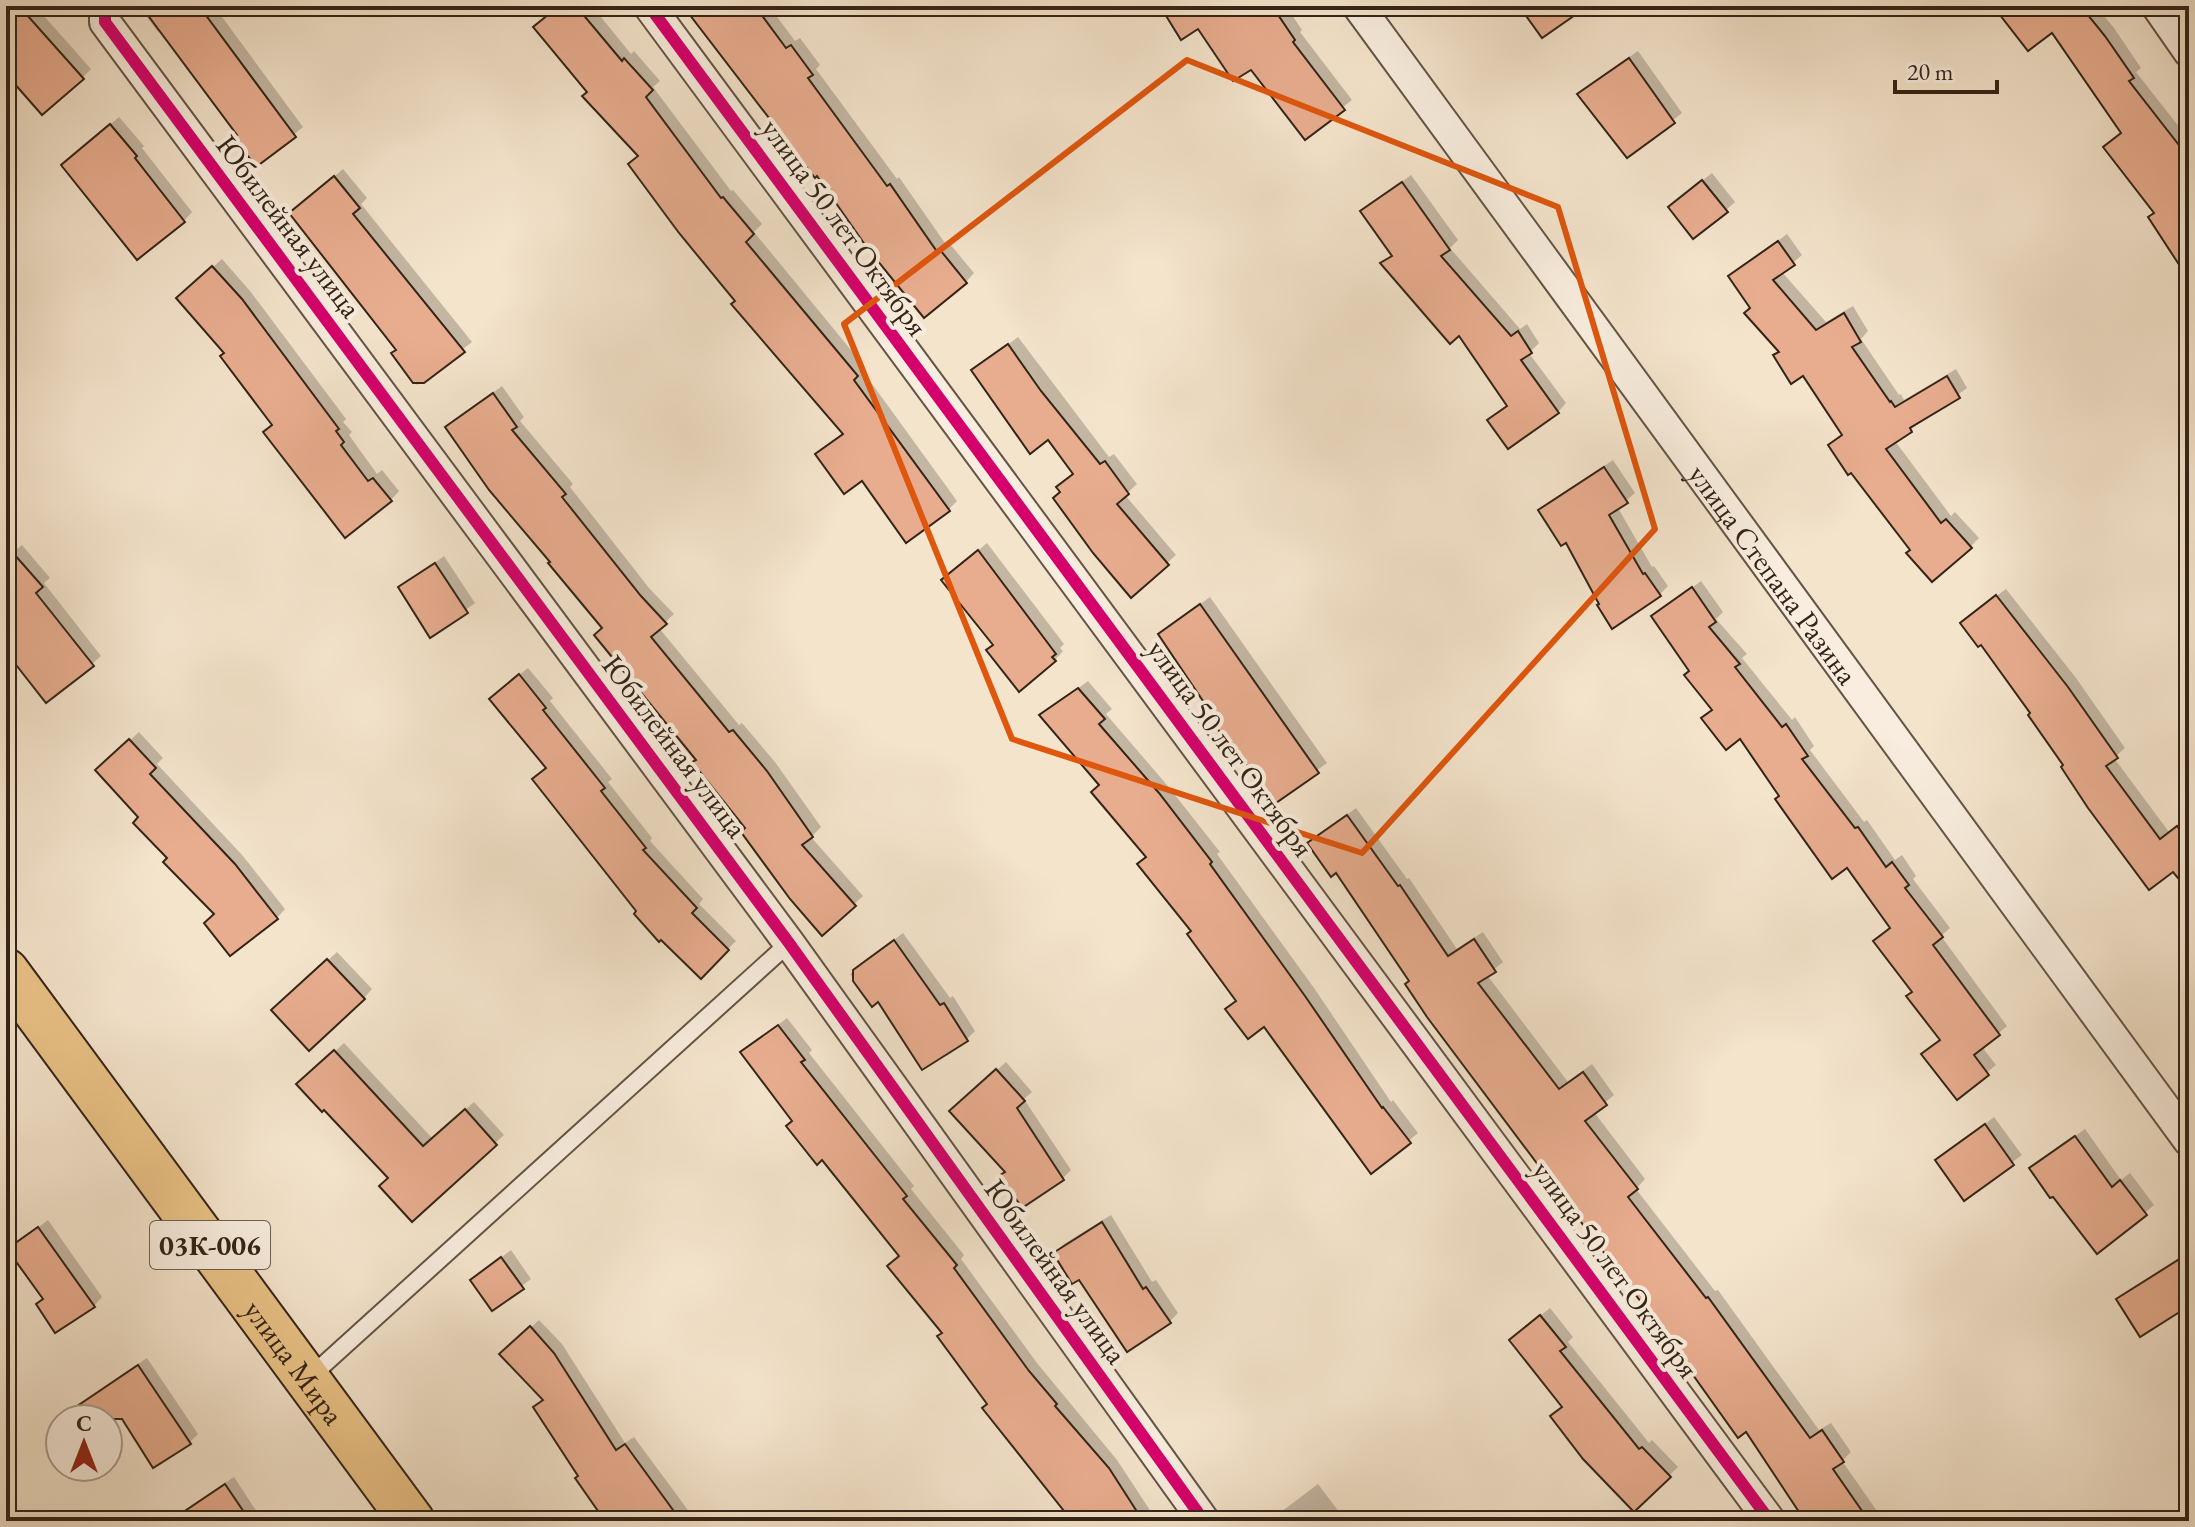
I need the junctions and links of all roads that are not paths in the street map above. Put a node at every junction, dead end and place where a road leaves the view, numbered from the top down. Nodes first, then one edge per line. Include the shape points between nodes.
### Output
1 (105, 6) edge
2 (649, 6) edge
3 (1358, 6) edge
4 (2157, 6) edge
5 (2189, 52) edge
6 (789, 943) junction
7 (6, 971) edge
8 (2189, 1141) edge
9 (309, 1378) junction
10 (412, 1521) edge
11 (1204, 1521) edge
12 (1770, 1521) edge

1 - 6 street, Юбилейная улица via 105,22
2 - 12 street, улица 50 лет Октября
3 - 8 street, улица Степана Разина
4 - 5 street
6 - 9 lane
6 - 11 street, Юбилейная улица
7 - 9 main road, улица Мира / 03К-006
9 - 10 main road, улица Мира / 03К-006

